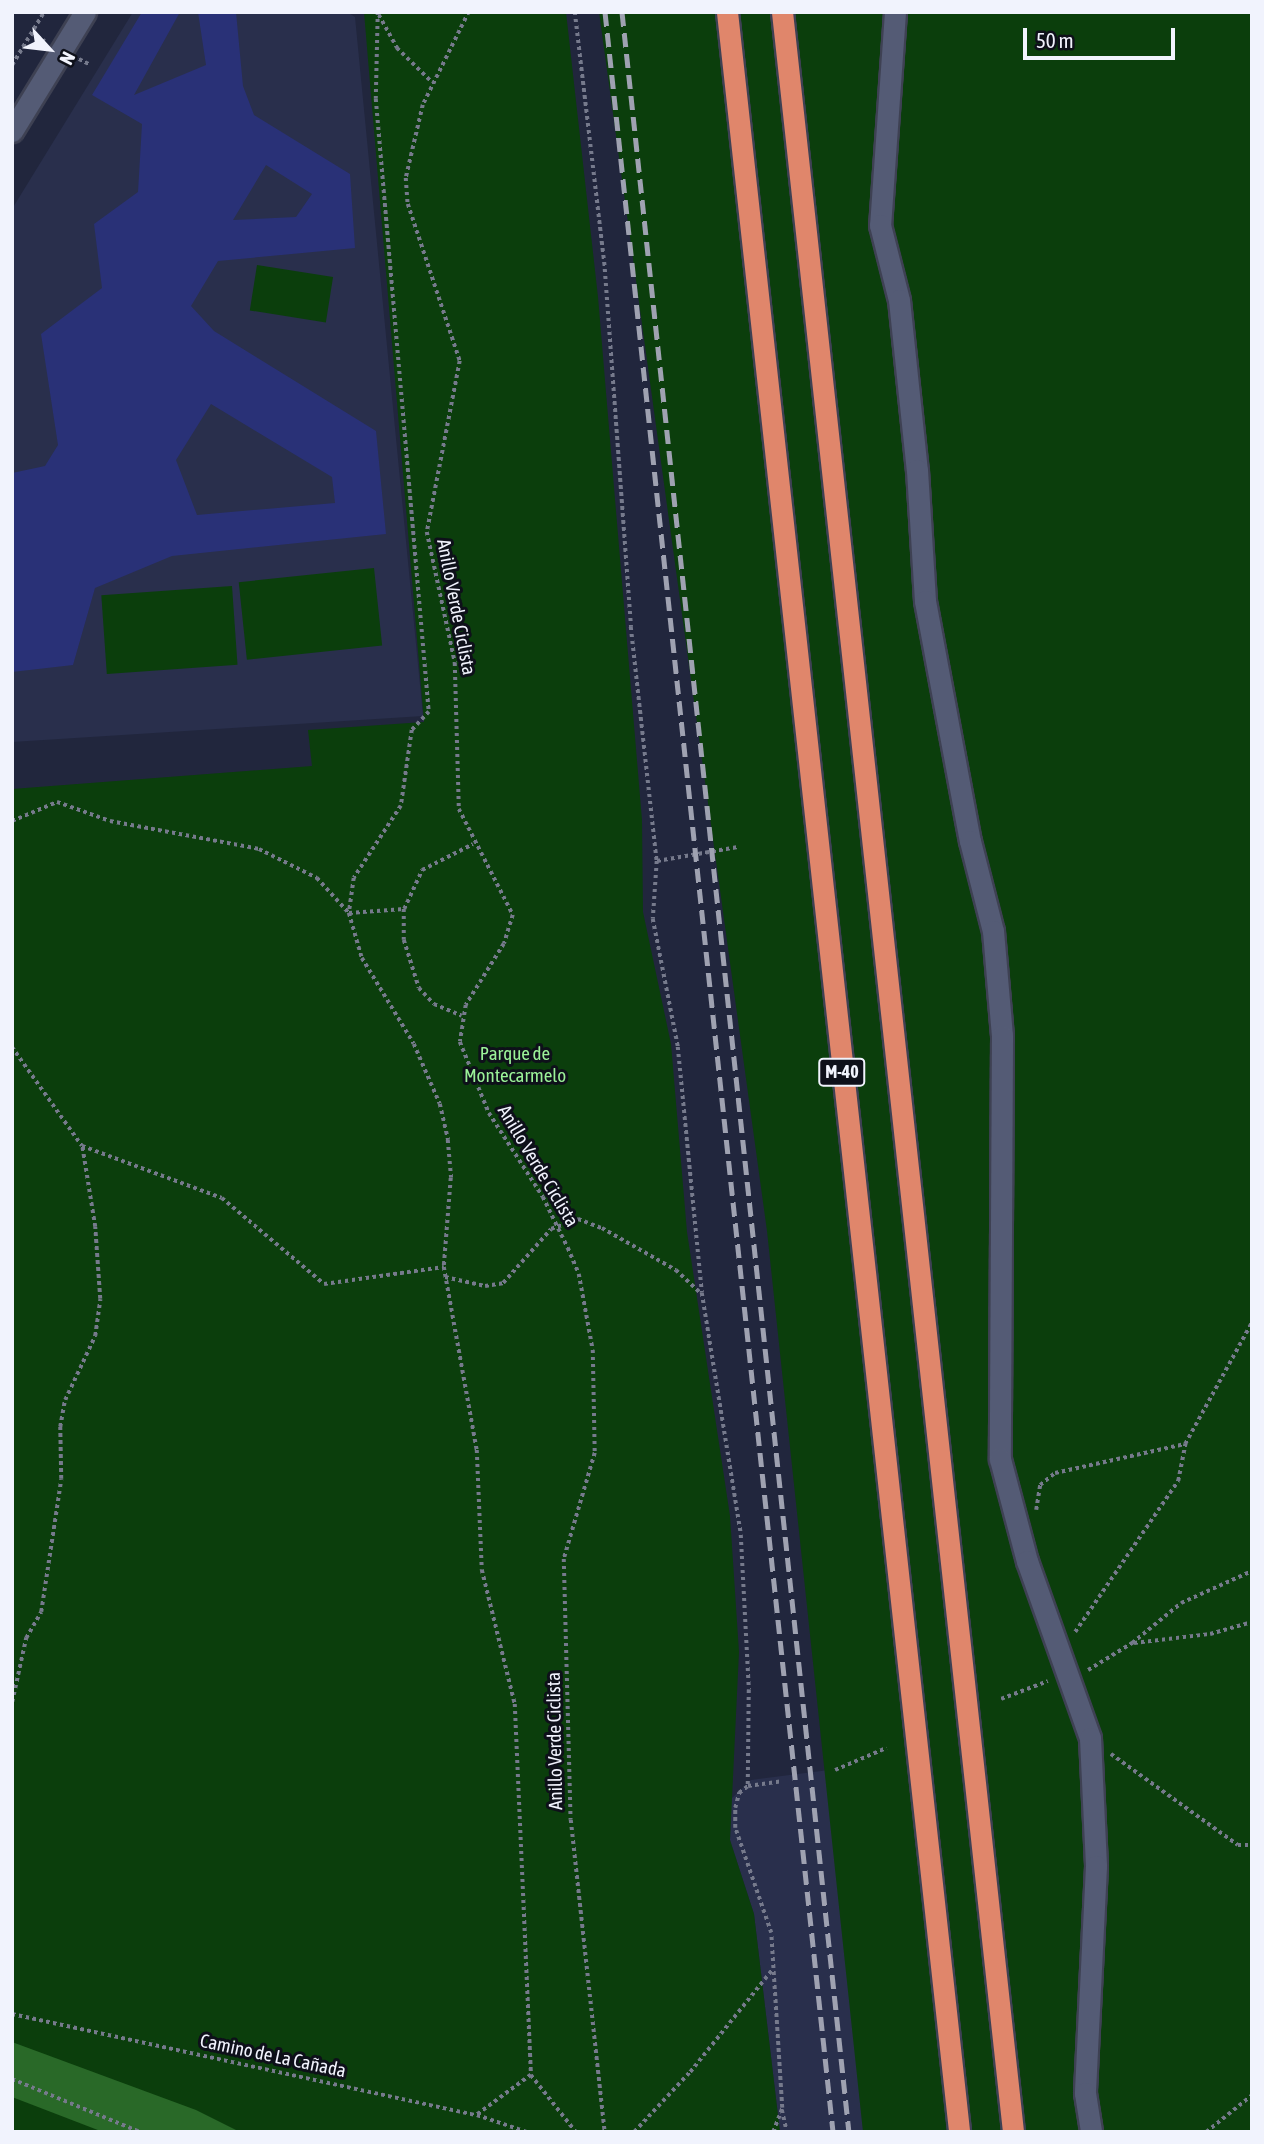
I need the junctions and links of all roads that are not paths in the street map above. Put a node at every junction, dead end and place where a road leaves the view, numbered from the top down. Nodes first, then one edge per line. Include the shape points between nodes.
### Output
1 (85, 12) edge
2 (727, 12) edge
3 (782, 12) edge
4 (895, 12) edge
5 (12, 131) edge
6 (959, 2132) edge
7 (1013, 2132) edge
8 (1091, 2132) edge

1 - 5 street
2 - 6 highway, M-40
3 - 7 highway, M-40
4 - 8 street via 880,225 900,313 925,601 970,841 993,930 1002,1036 1000,1459 1027,1562 1090,1738 1096,1866 1085,2092

